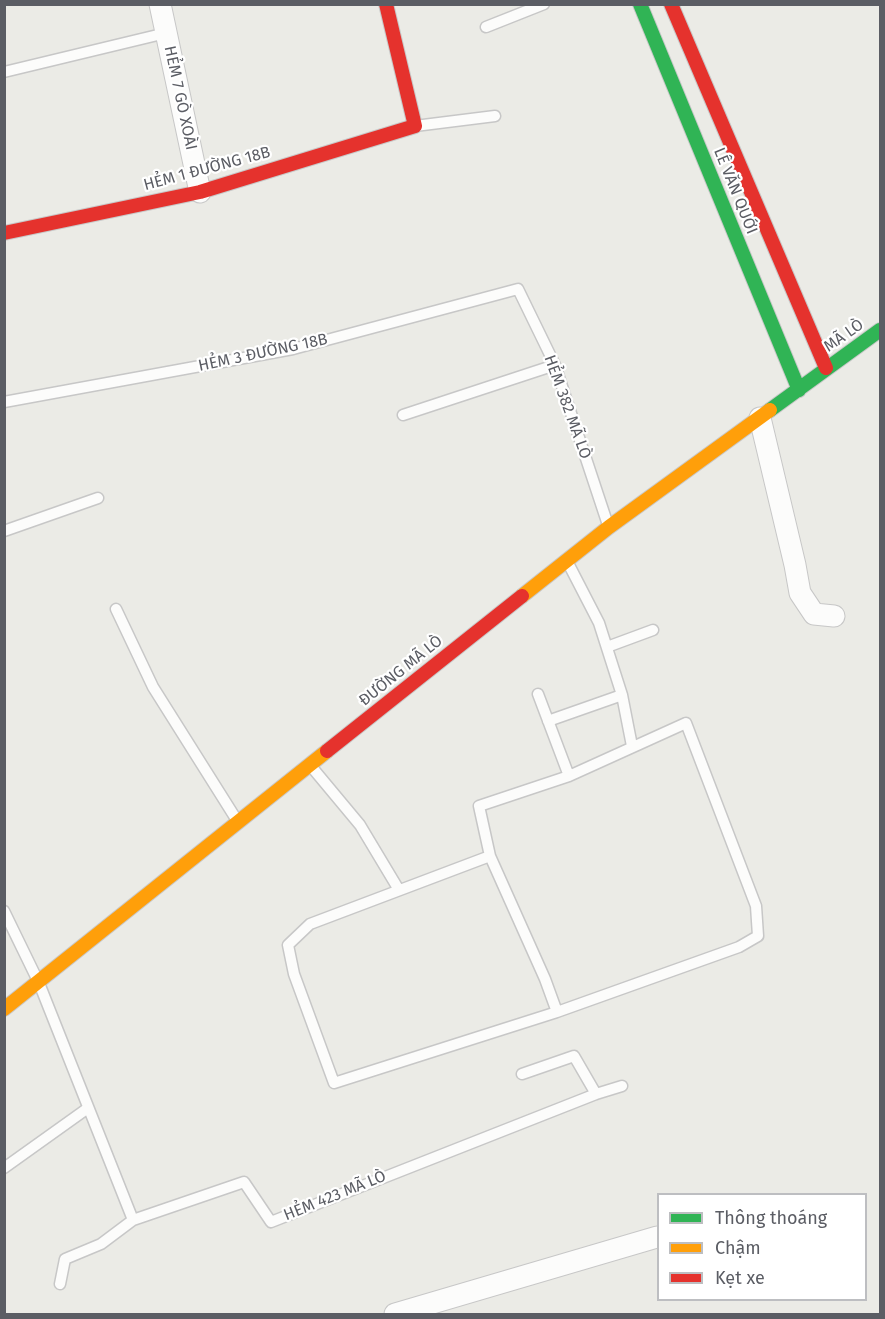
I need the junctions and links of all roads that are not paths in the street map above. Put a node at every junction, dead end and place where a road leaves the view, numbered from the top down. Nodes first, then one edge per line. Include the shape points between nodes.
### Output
1 (160, 4) edge
2 (386, 4) edge
3 (544, 4) edge
4 (640, 4) edge
5 (671, 4) edge
6 (486, 27) dead end
7 (166, 33) junction
8 (4, 72) edge
9 (495, 116) dead end
10 (415, 126) junction
11 (200, 192) junction
12 (4, 233) edge
13 (518, 289) joint
14 (880, 330) edge
15 (555, 365) junction
16 (826, 369) junction
17 (799, 390) junction
18 (4, 402) edge
19 (403, 414) dead end
20 (760, 418) junction
21 (98, 498) dead end
22 (609, 528) junction
23 (4, 531) edge
24 (567, 561) junction
25 (116, 609) dead end
26 (834, 616) dead end
27 (654, 630) dead end
28 (607, 647) junction
29 (538, 694) dead end
30 (622, 695) junction
31 (548, 721) junction
32 (632, 746) junction
33 (310, 765) junction
34 (568, 776) junction
35 (238, 823) junction
36 (490, 856) junction
37 (399, 890) junction
38 (4, 910) edge
39 (39, 983) junction
40 (4, 1009) edge
41 (557, 1012) junction
42 (522, 1074) dead end
43 (622, 1086) dead end
44 (596, 1094) junction
45 (88, 1108) junction
46 (4, 1168) edge
47 (133, 1220) junction
48 (657, 1237) dead end
49 (60, 1284) dead end
50 (395, 1314) edge

1 - 7 street, HẺM 7 GÒ XOÀI
2 - 10 main road
3 - 6 lane
4 - 17 main road, LÊ VĂN QUỚI
5 - 16 main road, LÊ VĂN QUỚI
7 - 8 lane
7 - 11 street, HẺM 7 GÒ XOÀI
9 - 10 lane
10 - 11 main road, HẺM 1 ĐƯỜNG 18B
11 - 12 main road, HẺM 1 ĐƯỜNG 18B
13 - 15 lane, HẺM 382 MÃ LÒ
13 - 18 lane, HẺM 3 ĐƯỜNG 18B via 293,349
14 - 16 main road, MÃ LÒ
15 - 19 lane
15 - 22 lane, HẺM 382 MÃ LÒ
16 - 17 main road, ĐƯỜNG MÃ LÒ
17 - 20 main road, ĐƯỜNG MÃ LÒ
20 - 22 main road, ĐƯỜNG MÃ LÒ
20 - 26 street via 800,593 814,614
21 - 23 lane
22 - 24 main road, ĐƯỜNG MÃ LÒ
24 - 28 lane via 600,623
24 - 33 main road, ĐƯỜNG MÃ LÒ
25 - 35 lane via 163,705
27 - 28 lane
28 - 30 lane
29 - 31 lane
30 - 31 lane
30 - 32 lane
31 - 34 lane
32 - 34 lane
32 - 41 lane via 686,723 756,906 758,936 739,947
33 - 35 main road, ĐƯỜNG MÃ LÒ
33 - 37 lane via 360,825
34 - 36 lane via 479,806
35 - 39 main road, ĐƯỜNG MÃ LÒ
36 - 37 lane
36 - 41 lane
37 - 41 lane via 310,924 288,945 294,974 334,1083
38 - 39 lane
39 - 40 main road, ĐƯỜNG MÃ LÒ
39 - 45 lane
42 - 44 lane via 574,1056
43 - 44 lane, HẺM 423 MÃ LÒ
44 - 47 lane, HẺM 423 MÃ LÒ via 271,1222 244,1182
45 - 46 lane
45 - 47 lane
47 - 49 lane via 100,1244 65,1259
48 - 50 street

